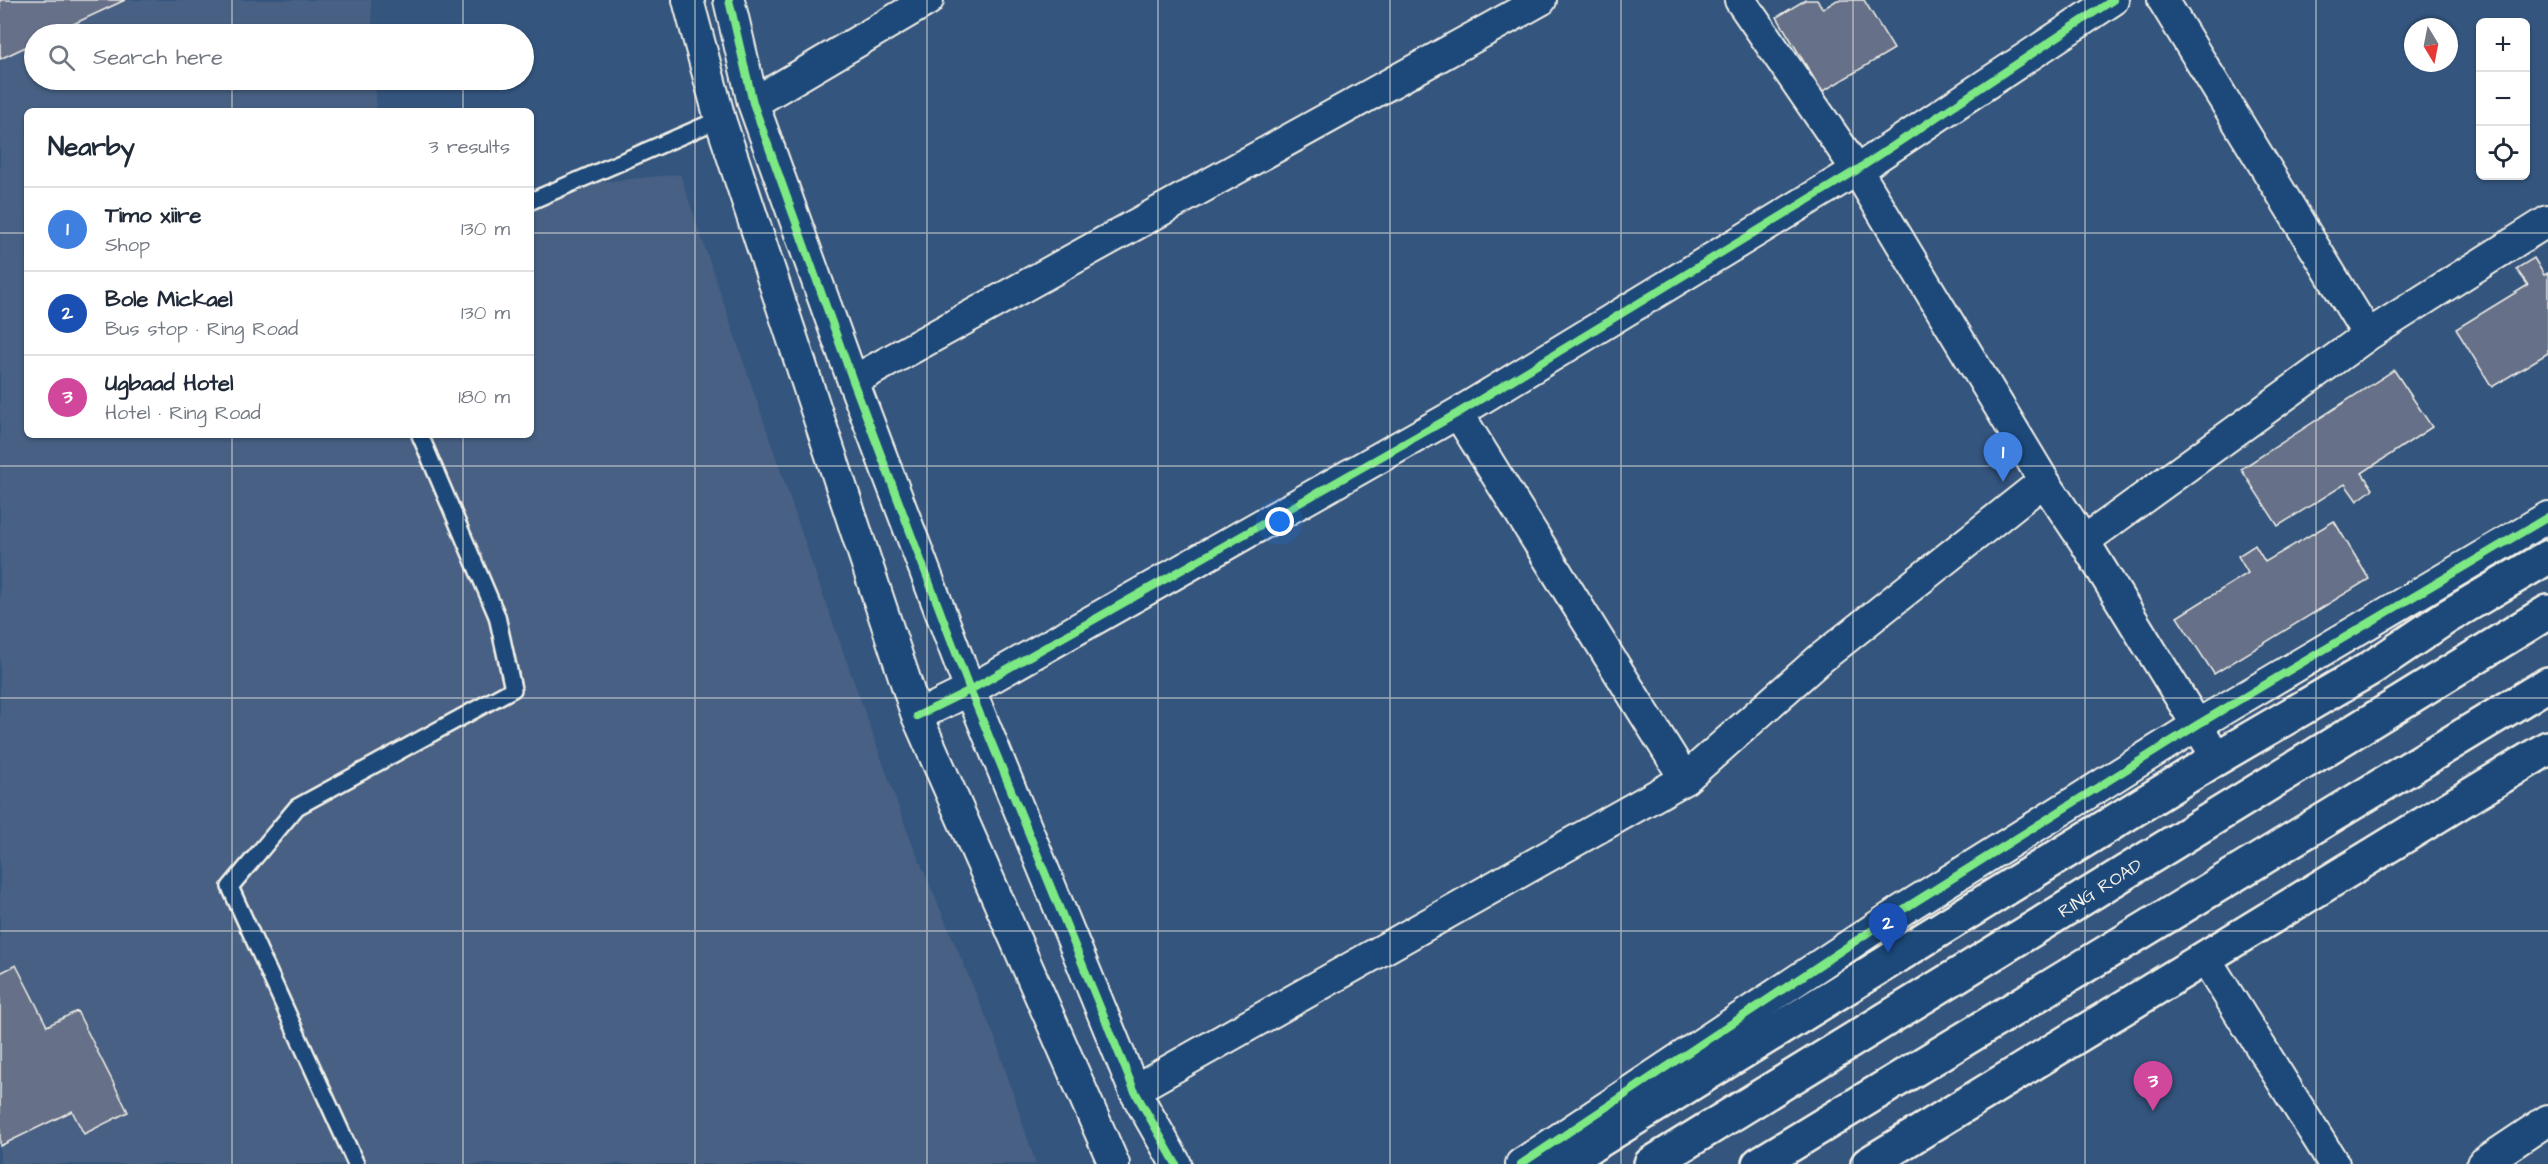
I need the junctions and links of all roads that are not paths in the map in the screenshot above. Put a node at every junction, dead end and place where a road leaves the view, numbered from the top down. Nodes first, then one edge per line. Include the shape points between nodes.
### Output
1 (688, 0) edge
2 (729, 0) edge
3 (928, 0) edge
4 (1541, 0) edge
5 (1740, 0) edge
6 (2113, 0) edge
7 (2163, 0) edge
8 (753, 103) junction
9 (720, 119) junction
10 (1857, 170) junction
11 (534, 200) edge
12 (2548, 220) edge
13 (2368, 335) junction
14 (854, 381) junction
15 (1458, 413) junction
16 (421, 438) edge
17 (2044, 482) junction
18 (2548, 517) edge
19 (2084, 541) junction
20 (2548, 556) edge
21 (2548, 612) edge
22 (2548, 684) edge
23 (970, 690) junction
24 (917, 716) junction
25 (2197, 725) junction
26 (2548, 748) edge
27 (2217, 758) junction
28 (1685, 778) junction
29 (2205, 958) junction
30 (1134, 1090) junction
31 (2548, 1119) edge
32 (356, 1164) edge
33 (1114, 1164) edge
34 (1176, 1164) edge
35 (1521, 1164) edge
36 (1561, 1164) edge
37 (1651, 1164) edge
38 (1759, 1164) edge
39 (1868, 1164) edge
40 (2334, 1164) edge
41 (2482, 1164) edge

1 - 9 street
2 - 8 street
3 - 8 street
4 - 14 street
5 - 10 street
6 - 10 street
7 - 13 street
8 - 14 street
9 - 11 lane
9 - 24 street
10 - 15 street
10 - 17 street
12 - 13 street
13 - 19 street
14 - 23 street
15 - 23 street
15 - 28 street
16 - 32 lane via 497,616 513,689 297,807 230,887
17 - 19 street
17 - 28 street via 1820,659
18 - 25 street
19 - 25 street
20 - 27 main road via 2371,668
21 - 37 main road, RING ROAD
22 - 38 main road
23 - 24 street
23 - 30 street
24 - 33 street
25 - 27 street
25 - 35 street via 1899,912
26 - 29 main road
27 - 36 main road
28 - 30 street
29 - 39 main road
29 - 40 street
30 - 34 street
31 - 41 street

